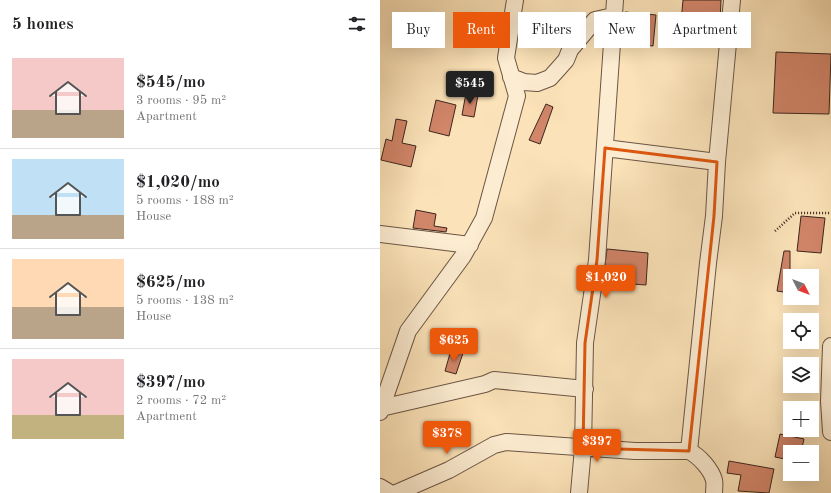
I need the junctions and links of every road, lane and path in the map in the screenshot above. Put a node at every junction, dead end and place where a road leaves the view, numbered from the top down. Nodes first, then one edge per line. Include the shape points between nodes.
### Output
1 (515, 0) edge
2 (732, 0) edge
3 (614, 8) edge
4 (511, 77) junction
5 (605, 148) junction
6 (717, 162) junction
7 (831, 213) edge
8 (775, 231) dead end
9 (380, 234) edge
10 (470, 245) junction
11 (831, 346) edge
12 (585, 389) junction
13 (381, 410) edge
14 (831, 432) edge
15 (583, 448) junction
16 (689, 451) junction
17 (380, 487) edge
18 (390, 493) edge
19 (396, 493) edge
20 (579, 493) edge
21 (714, 493) edge

1 - 4 street via 506,58
2 - 6 street
3 - 4 street via 595,20 550,78 524,82
3 - 5 street
4 - 10 street via 517,96 509,129 484,218
5 - 6 street
5 - 12 street via 598,260 585,343
6 - 16 street via 714,216
7 - 8 path via 795,213
9 - 10 street
10 - 13 street via 408,331
11 - 14 street
12 - 13 street via 494,380
12 - 15 street
15 - 16 street
15 - 19 street via 506,442 494,444 449,470
15 - 20 street
16 - 21 street via 709,470 714,480
17 - 18 street

